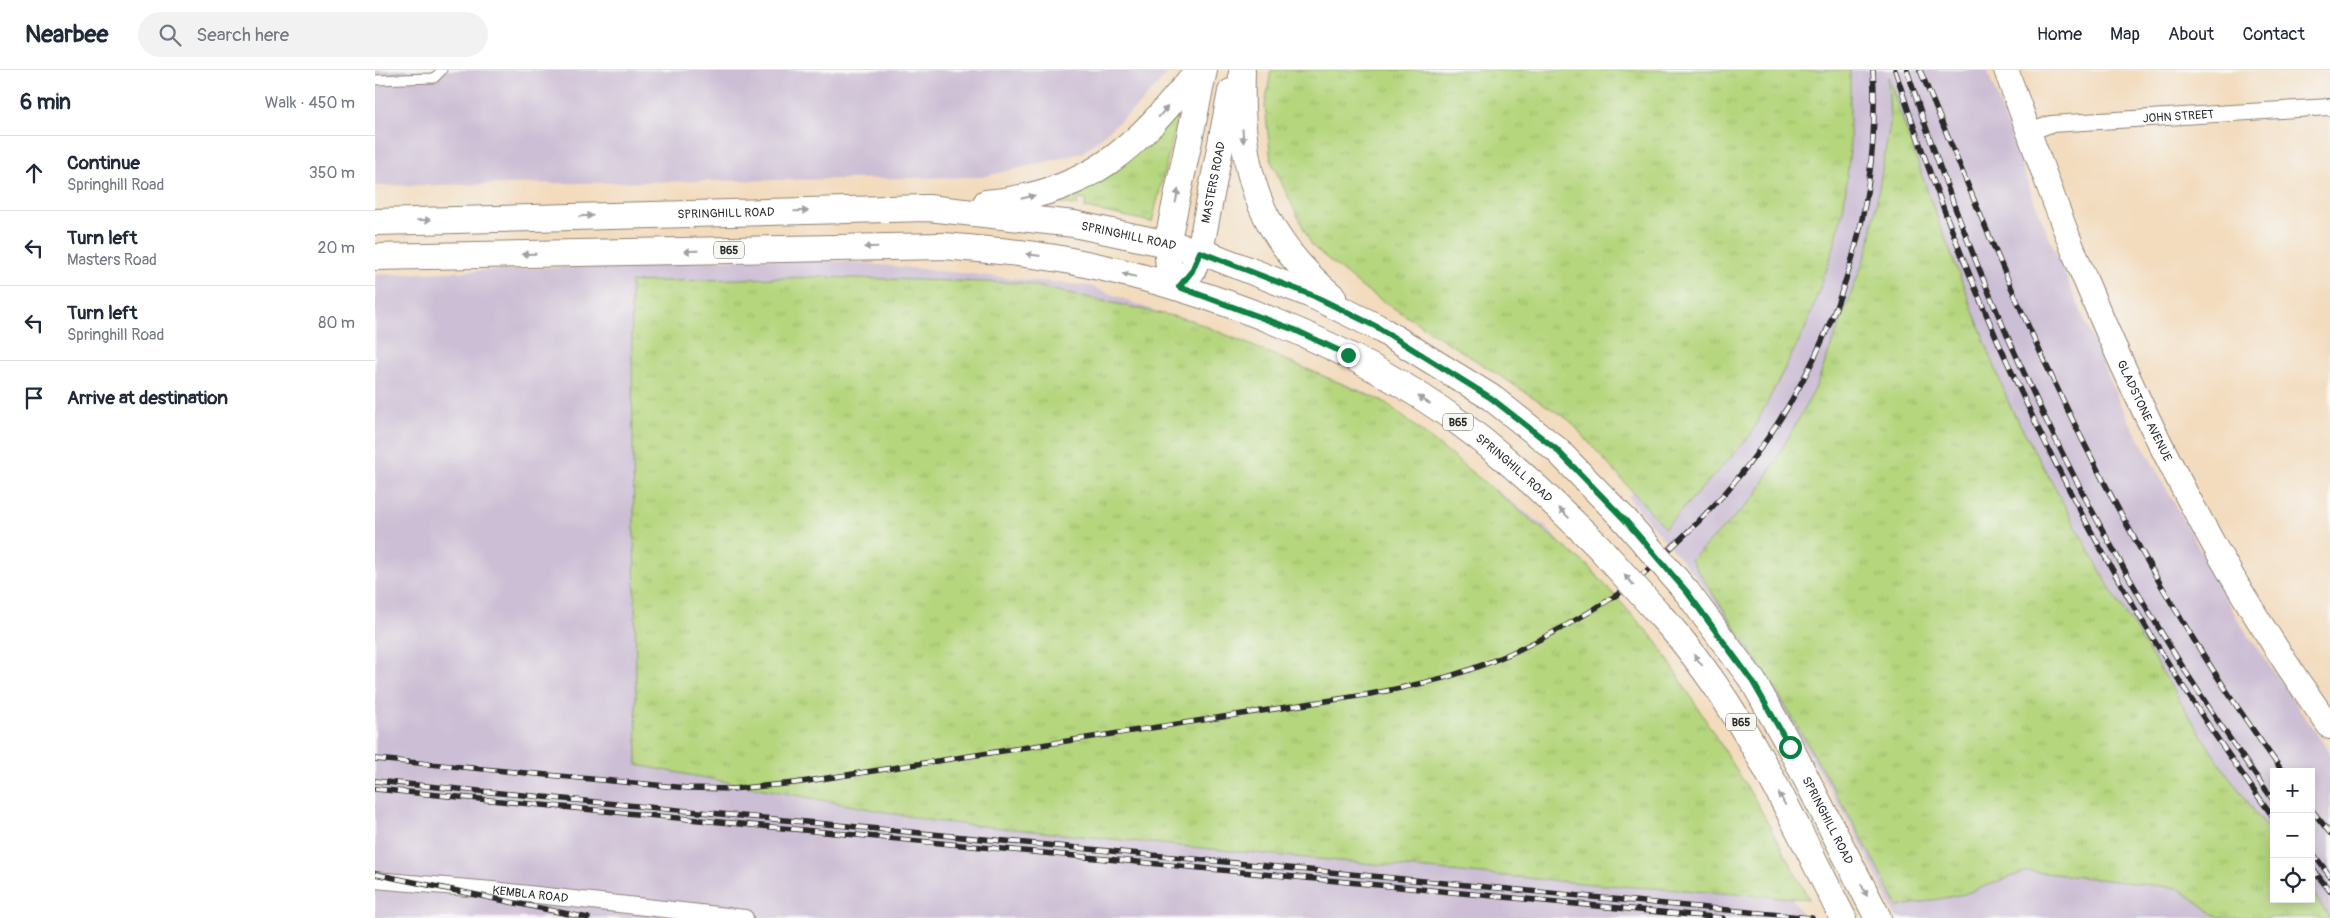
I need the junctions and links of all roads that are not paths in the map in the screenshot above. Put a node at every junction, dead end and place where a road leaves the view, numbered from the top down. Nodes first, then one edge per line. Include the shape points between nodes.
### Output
1 (442, 70) edge
2 (1198, 70) edge
3 (1204, 70) edge
4 (1235, 70) edge
5 (1242, 70) edge
6 (2006, 70) edge
7 (375, 80) edge
8 (2330, 107) edge
9 (2029, 132) junction
10 (928, 208) junction
11 (375, 222) edge
12 (1167, 244) junction
13 (1200, 252) junction
14 (375, 257) edge
15 (1177, 287) junction
16 (1377, 327) junction
17 (2330, 727) edge
18 (375, 880) edge
19 (745, 918) edge
20 (1843, 918) edge
21 (1879, 918) edge

1 - 7 lane via 434,78
10 -> 2 main road via 1027,197 1052,191 1092,173 1139,138
12 -> 3 main road
4 - 13 main road, MASTERS ROAD
5 -> 16 main road via 1243,143 1252,182 1266,217 1285,247 1313,279 1331,296
6 - 9 main road, GLADSTONE AVENUE
8 - 9 street, JOHN STREET via 2051,124
9 - 17 main road, GLADSTONE AVENUE via 2082,271 2147,416 2202,523 2260,623
11 -> 10 main road, SPRINGHILL ROAD / B65
10 - 12 main road, SPRINGHILL ROAD / B65 via 1074,224
12 - 13 main road, SPRINGHILL ROAD / B65
12 - 15 main road via 1169,268
13 - 15 main road, MASTERS ROAD via 1192,271
13 - 16 main road, SPRINGHILL ROAD / B65 via 1314,296
15 -> 14 main road, SPRINGHILL ROAD / B65 via 1081,263 943,246
20 -> 15 main road, SPRINGHILL ROAD / B65, bridge via 1743,726 1714,682 1599,547 1503,458 1460,423 1399,384 1295,330
16 -> 21 main road, SPRINGHILL ROAD / B65, bridge via 1499,403 1556,449 1625,520 1687,592 1753,682
18 - 19 street, KEMBLA ROAD

